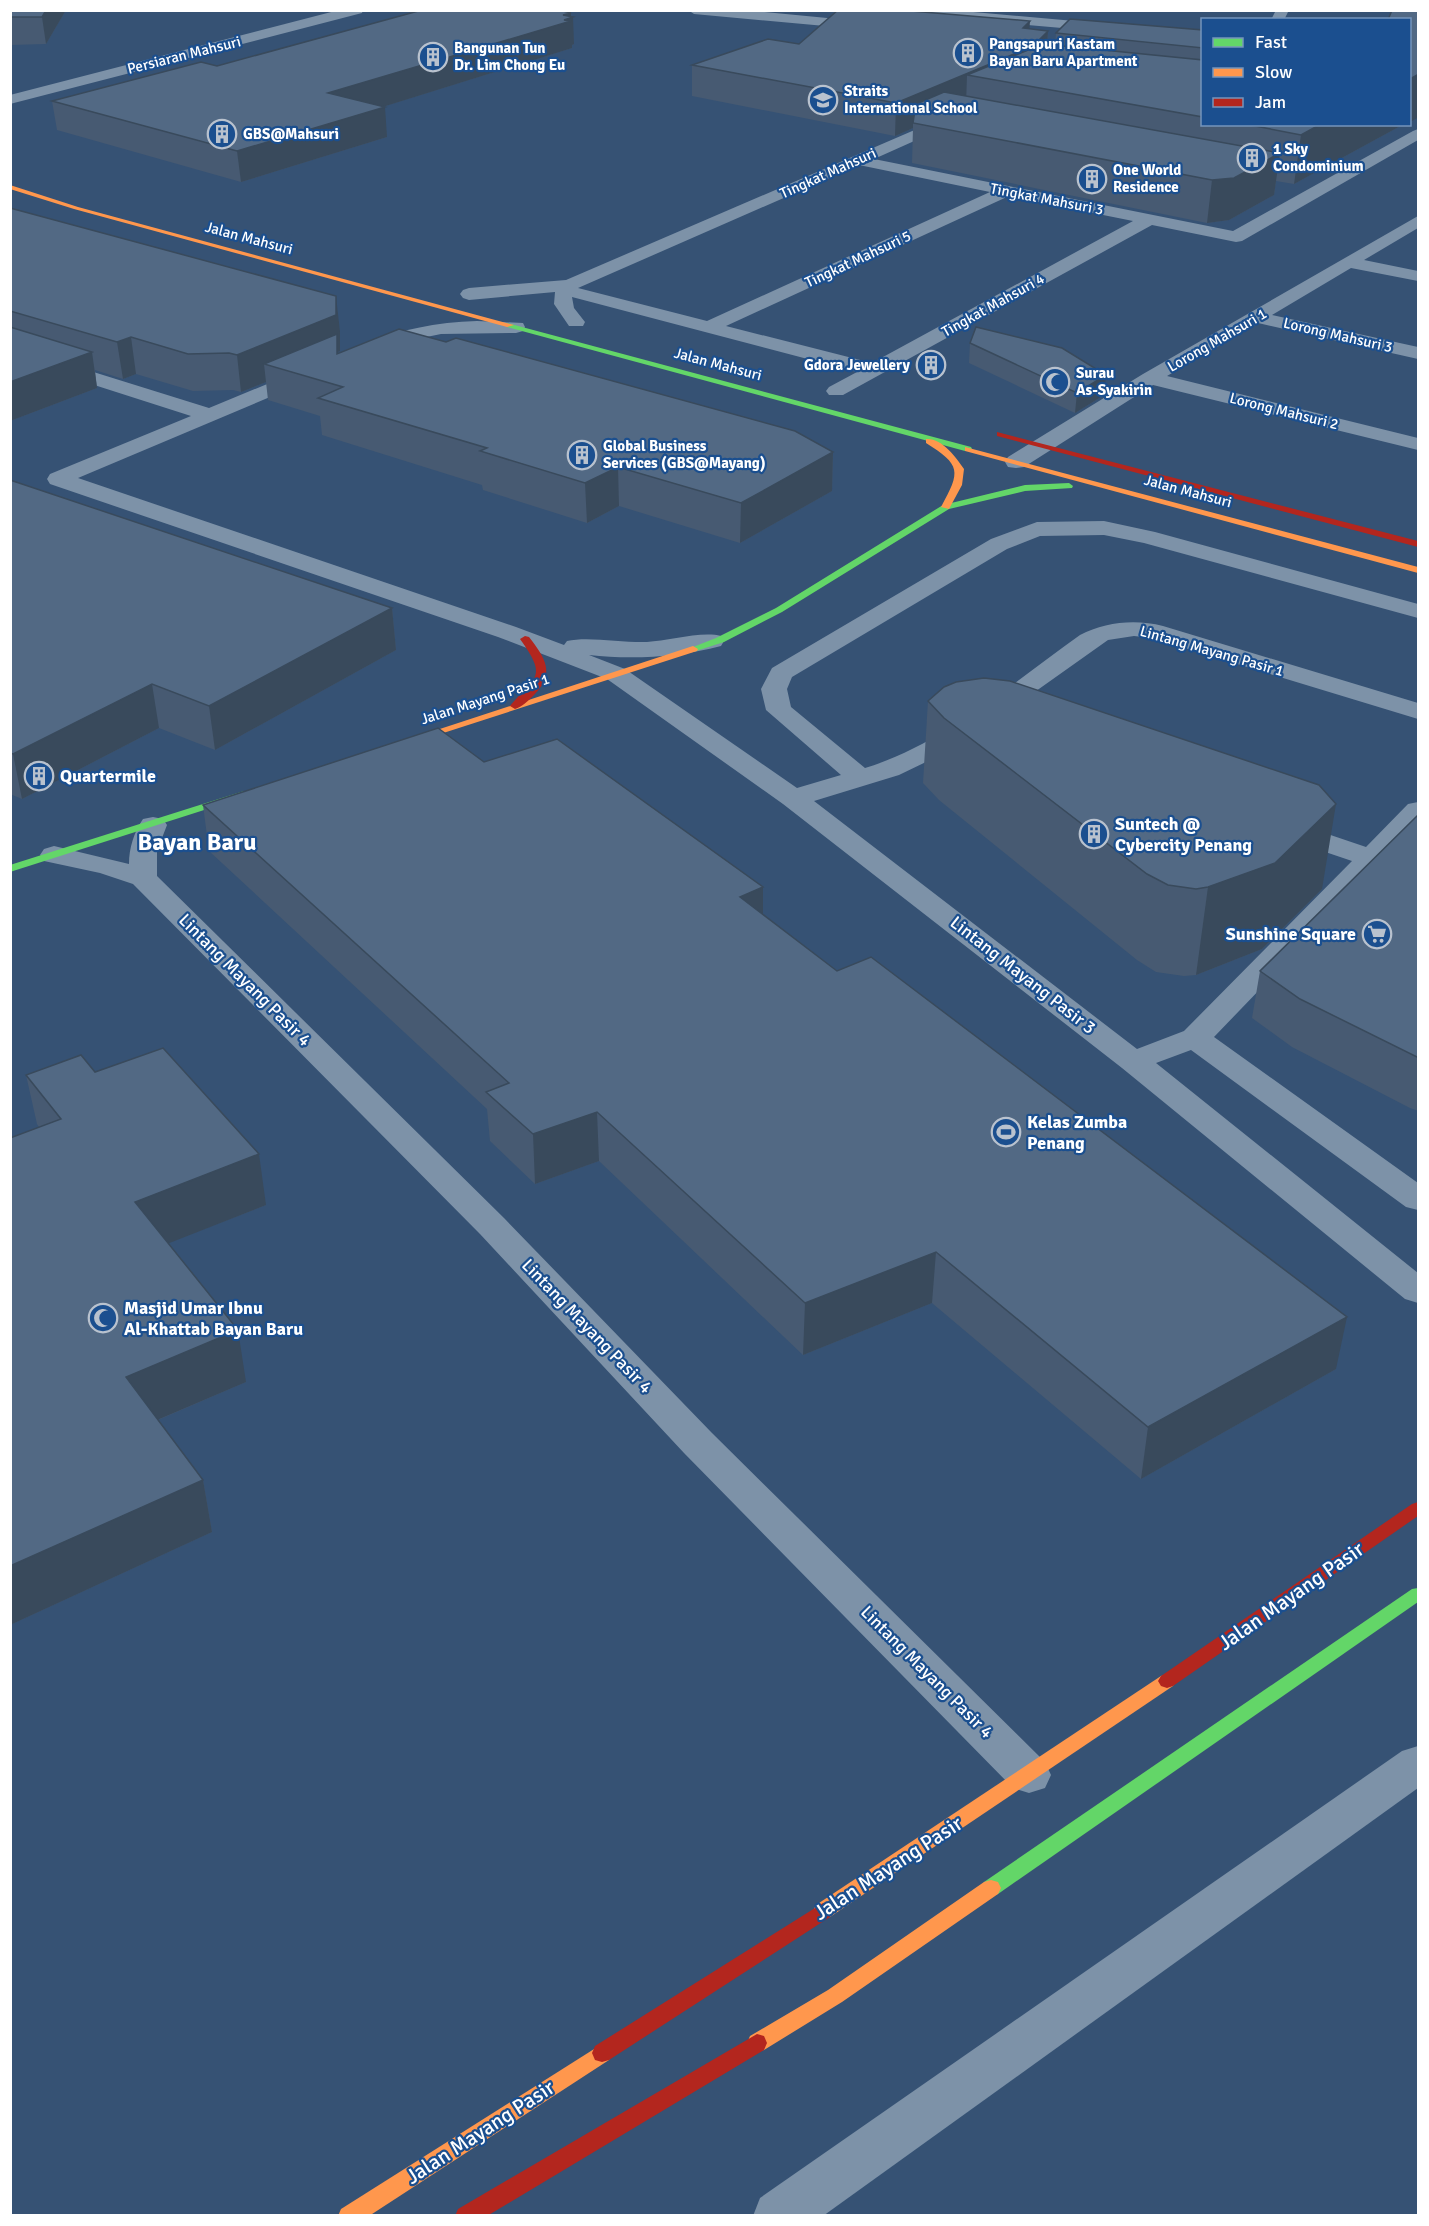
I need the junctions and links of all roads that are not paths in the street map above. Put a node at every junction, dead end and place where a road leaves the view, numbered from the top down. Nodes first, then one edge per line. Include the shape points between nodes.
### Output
1 (357, 10) edge
2 (694, 10) edge
3 (900, 10) edge
4 (746, 13) edge
5 (885, 27) edge
6 (1121, 29) edge
7 (10, 100) edge
8 (966, 120) edge
9 (1419, 135) edge
10 (857, 160) junction
11 (10, 187) edge
12 (1288, 190) edge
13 (1006, 191) junction
14 (1312, 195) junction
15 (1150, 219) junction
16 (1419, 221) edge
17 (1348, 262) junction
18 (1419, 276) edge
19 (567, 288) junction
20 (463, 293) joint
21 (413, 299) junction
22 (512, 305) dead end
23 (554, 317) dead end
24 (1257, 317) junction
25 (581, 324) joint
26 (516, 327) junction
27 (709, 327) junction
28 (401, 335) junction
29 (10, 352) edge
30 (1419, 353) edge
31 (348, 357) edge
32 (326, 366) edge
33 (874, 370) junction
34 (1150, 378) junction
35 (831, 389) joint
36 (859, 397) dead end
37 (209, 415) junction
38 (986, 430) dead end
39 (921, 436) junction
40 (1419, 444) edge
41 (1043, 445) junction
42 (1016, 462) junction
43 (1127, 492) junction
44 (946, 507) junction
45 (1419, 544) edge
46 (1419, 570) edge
47 (1419, 611) edge
48 (516, 635) junction
49 (720, 640) junction
50 (616, 674) junction
51 (513, 707) junction
52 (1419, 711) edge
53 (974, 723) junction
54 (1008, 734) edge
55 (383, 749) edge
56 (861, 778) junction
57 (262, 788) edge
58 (793, 798) junction
59 (1419, 810) edge
60 (1262, 821) edge
61 (153, 825) junction
62 (54, 855) junction
63 (1372, 858) junction
64 (10, 869) edge
65 (143, 878) junction
66 (1195, 1038) junction
67 (1133, 1061) junction
68 (1419, 1198) edge
69 (1419, 1291) edge
70 (1419, 1508) edge
71 (1419, 1594) edge
72 (1419, 1764) edge
73 (1029, 1775) junction
74 (349, 2216) edge
75 (466, 2216) edge
76 (779, 2216) edge

1 - 7 street, Persiaran Mahsuri
2 - 4 street
3 - 6 street
4 - 5 street
8 - 10 street, Tingkat Mahsuri via 941,124
9 - 14 street
10 - 13 street, Tingkat Mahsuri 3
10 - 19 street, Tingkat Mahsuri
11 - 21 street, Jalan Mahsuri
12 - 14 street
13 - 15 street, Tingkat Mahsuri 3
13 - 27 street, Tingkat Mahsuri 5
14 - 15 street, Tingkat Mahsuri 3 via 1236,237
15 - 33 street, Tingkat Mahsuri 4
16 - 17 street, Lorong Mahsuri 1
17 - 18 street
17 - 24 street, Lorong Mahsuri 1
19 - 20 street
19 - 25 street via 561,304
19 - 27 street
20 - 22 street
21 - 26 street, Jalan Mahsuri
21 - 28 street via 419,315 417,321
23 - 25 street
24 - 30 street, Lorong Mahsuri 3
24 - 34 street, Lorong Mahsuri 1
26 - 28 street via 454,326
26 - 39 street, Jalan Mahsuri
27 - 33 street
28 - 31 street
29 - 37 street
32 - 37 street
33 - 35 street, Tingkat Mahsuri 4
34 - 40 street, Lorong Mahsuri 2
34 - 41 street, Lorong Mahsuri 1
35 - 36 street
37 - 48 street via 58,479
38 - 41 street, Jalan Mahsuri
39 - 42 street, Jalan Mahsuri
39 - 44 street, Jalan Mayang Pasir 1 via 954,457 960,469 961,483
41 - 42 street, Lorong Mahsuri 1
41 - 45 street, Jalan Mahsuri
42 - 43 street, Jalan Mahsuri
43 - 44 street, Jalan Mayang Pasir 1 via 1055,485 1024,488
43 - 46 street, Jalan Mahsuri
44 - 49 street, Jalan Mayang Pasir 1 via 779,610
47 - 56 street via 1147,537 1104,528 1037,529 999,543 781,673 774,689 779,710
48 - 49 street via 606,651 678,648
48 - 50 street, Lintang Mayang Pasir 3
48 - 51 street via 542,660 544,672 538,686
49 - 50 street, Jalan Mayang Pasir 1
50 - 51 street, Jalan Mayang Pasir 1
50 - 58 street, Lintang Mayang Pasir 3
51 - 55 street, Jalan Mayang Pasir 1
52 - 53 street, Lintang Mayang Pasir 1 via 1134,629 1102,633 1089,640
53 - 54 street
53 - 56 street, Lintang Mayang Pasir 1 via 907,762
56 - 58 street, Lintang Mayang Pasir 1
57 - 61 street
58 - 67 street, Lintang Mayang Pasir 3
59 - 63 street
60 - 63 street
61 - 62 street
61 - 65 street via 143,852
62 - 64 street
62 - 65 street, Lintang Mayang Pasir 4
63 - 66 street
65 - 73 street, Lintang Mayang Pasir 4 via 492,1226 698,1443
66 - 67 street
66 - 68 street
67 - 69 street, Lintang Mayang Pasir 3
70 - 73 street, Jalan Mayang Pasir
71 - 75 street via 835,1996
72 - 76 street
73 - 74 street, Jalan Mayang Pasir

